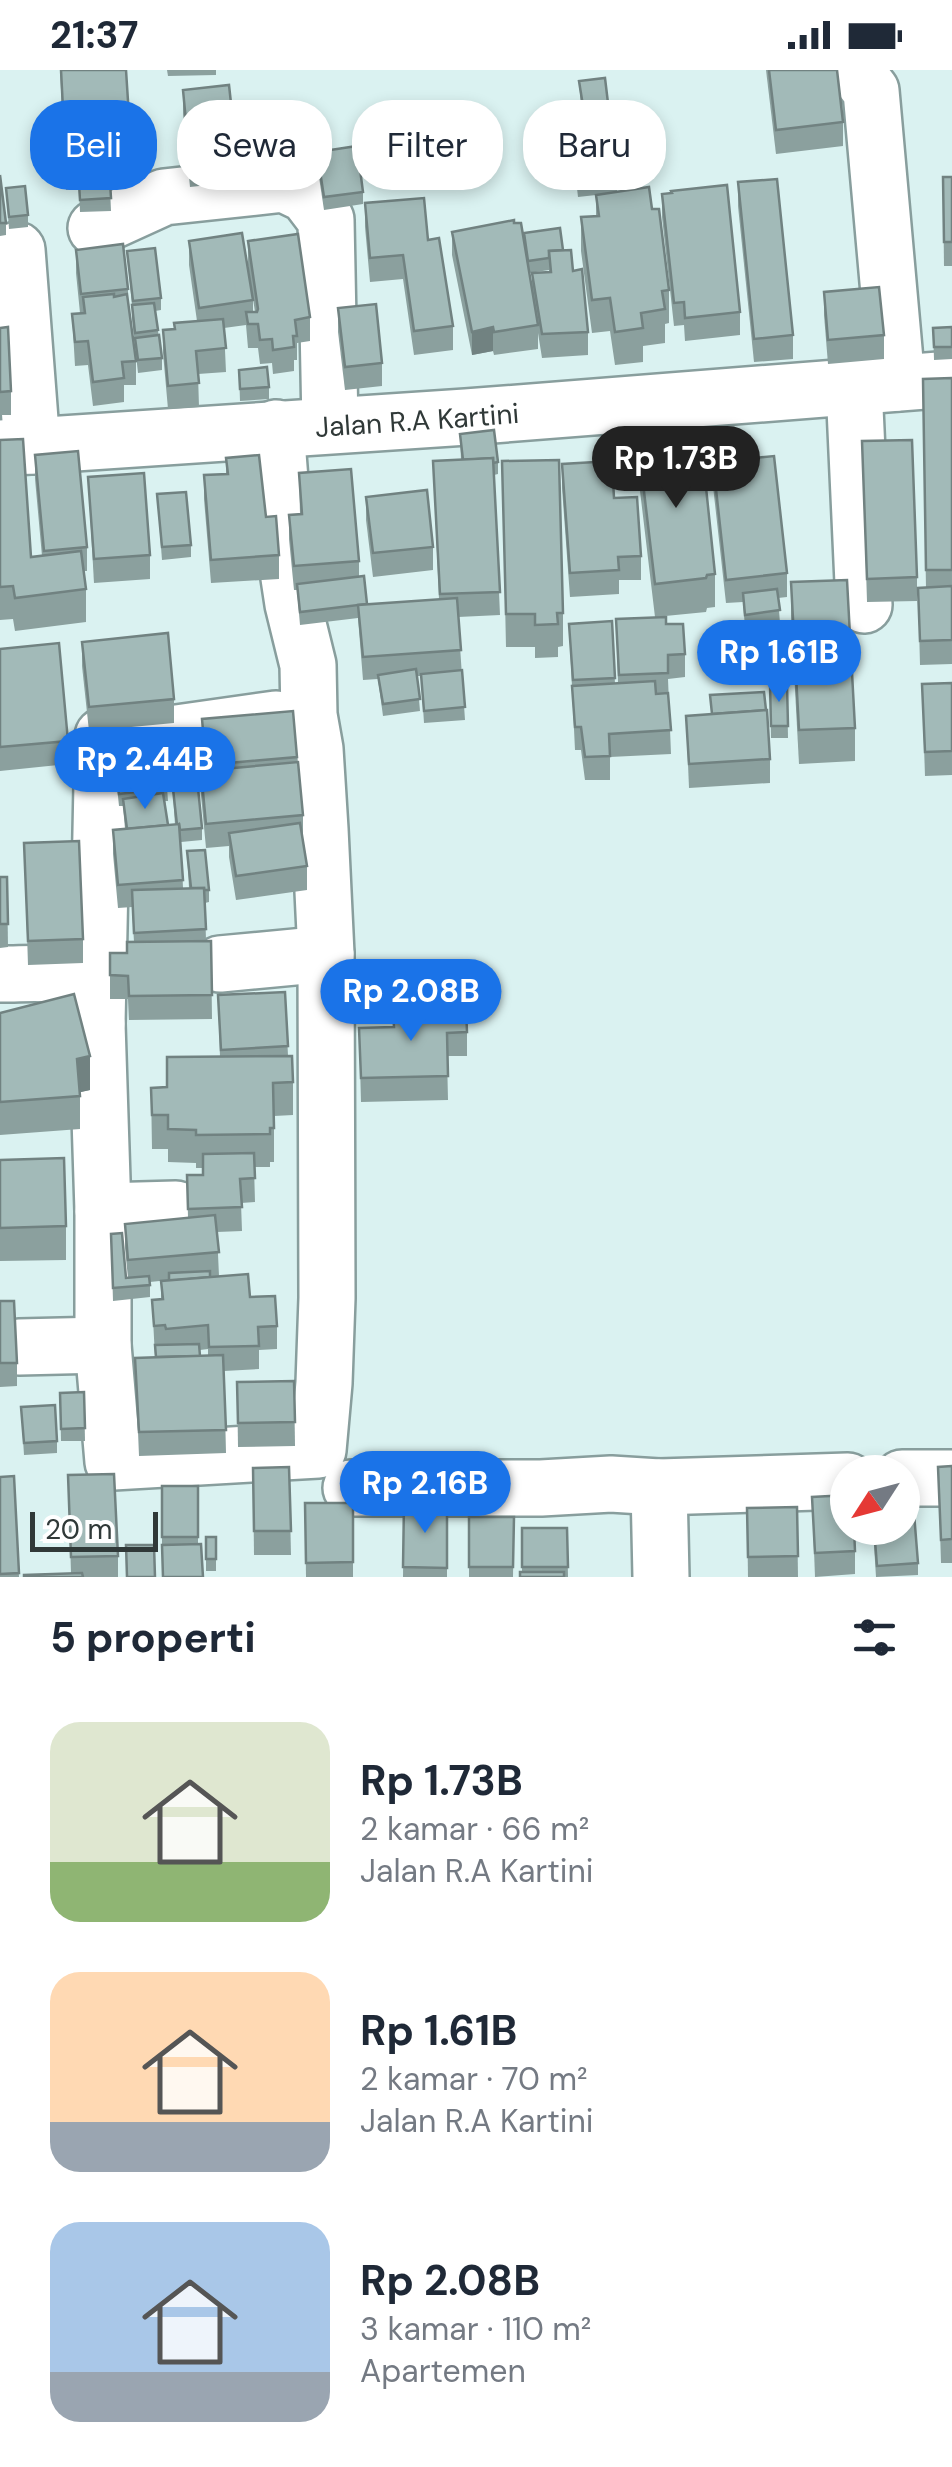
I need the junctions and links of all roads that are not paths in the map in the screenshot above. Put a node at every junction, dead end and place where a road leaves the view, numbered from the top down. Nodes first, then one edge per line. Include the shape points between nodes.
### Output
1 (855, 70) edge
2 (96, 228) dead end
3 (17, 250) dead end
4 (952, 379) edge
5 (876, 384) junction
6 (330, 425) junction
7 (276, 428) junction
8 (16, 447) edge
9 (864, 606) dead end
10 (309, 715) junction
11 (326, 954) junction
12 (220, 964) dead end
13 (0, 974) edge
14 (97, 1024) junction
15 (176, 1208) dead end
16 (103, 1210) junction
17 (103, 1345) junction
18 (19, 1348) edge
19 (920, 1478) edge
20 (952, 1478) edge
21 (830, 1481) edge
22 (659, 1486) junction
23 (350, 1488) dead end
24 (661, 1577) edge

1 - 5 street via 871,92
2 - 6 street via 164,198 284,184 307,194 326,220
3 - 8 street
4 - 5 street, Jalan R.A Kartini
5 - 6 street, Jalan R.A Kartini
5 - 9 street
6 - 7 street, Jalan R.A Kartini
7 - 8 street, Jalan R.A Kartini
7 - 10 street
10 - 11 street
10 - 14 street via 163,735 103,736
11 - 12 street
11 - 17 street via 327,1298 318,1450 112,1462
13 - 14 street via 68,977 92,1003
14 - 16 street
15 - 16 street
16 - 17 street
17 - 18 street
19 - 20 street
21 - 22 street
22 - 23 street
22 - 24 street

